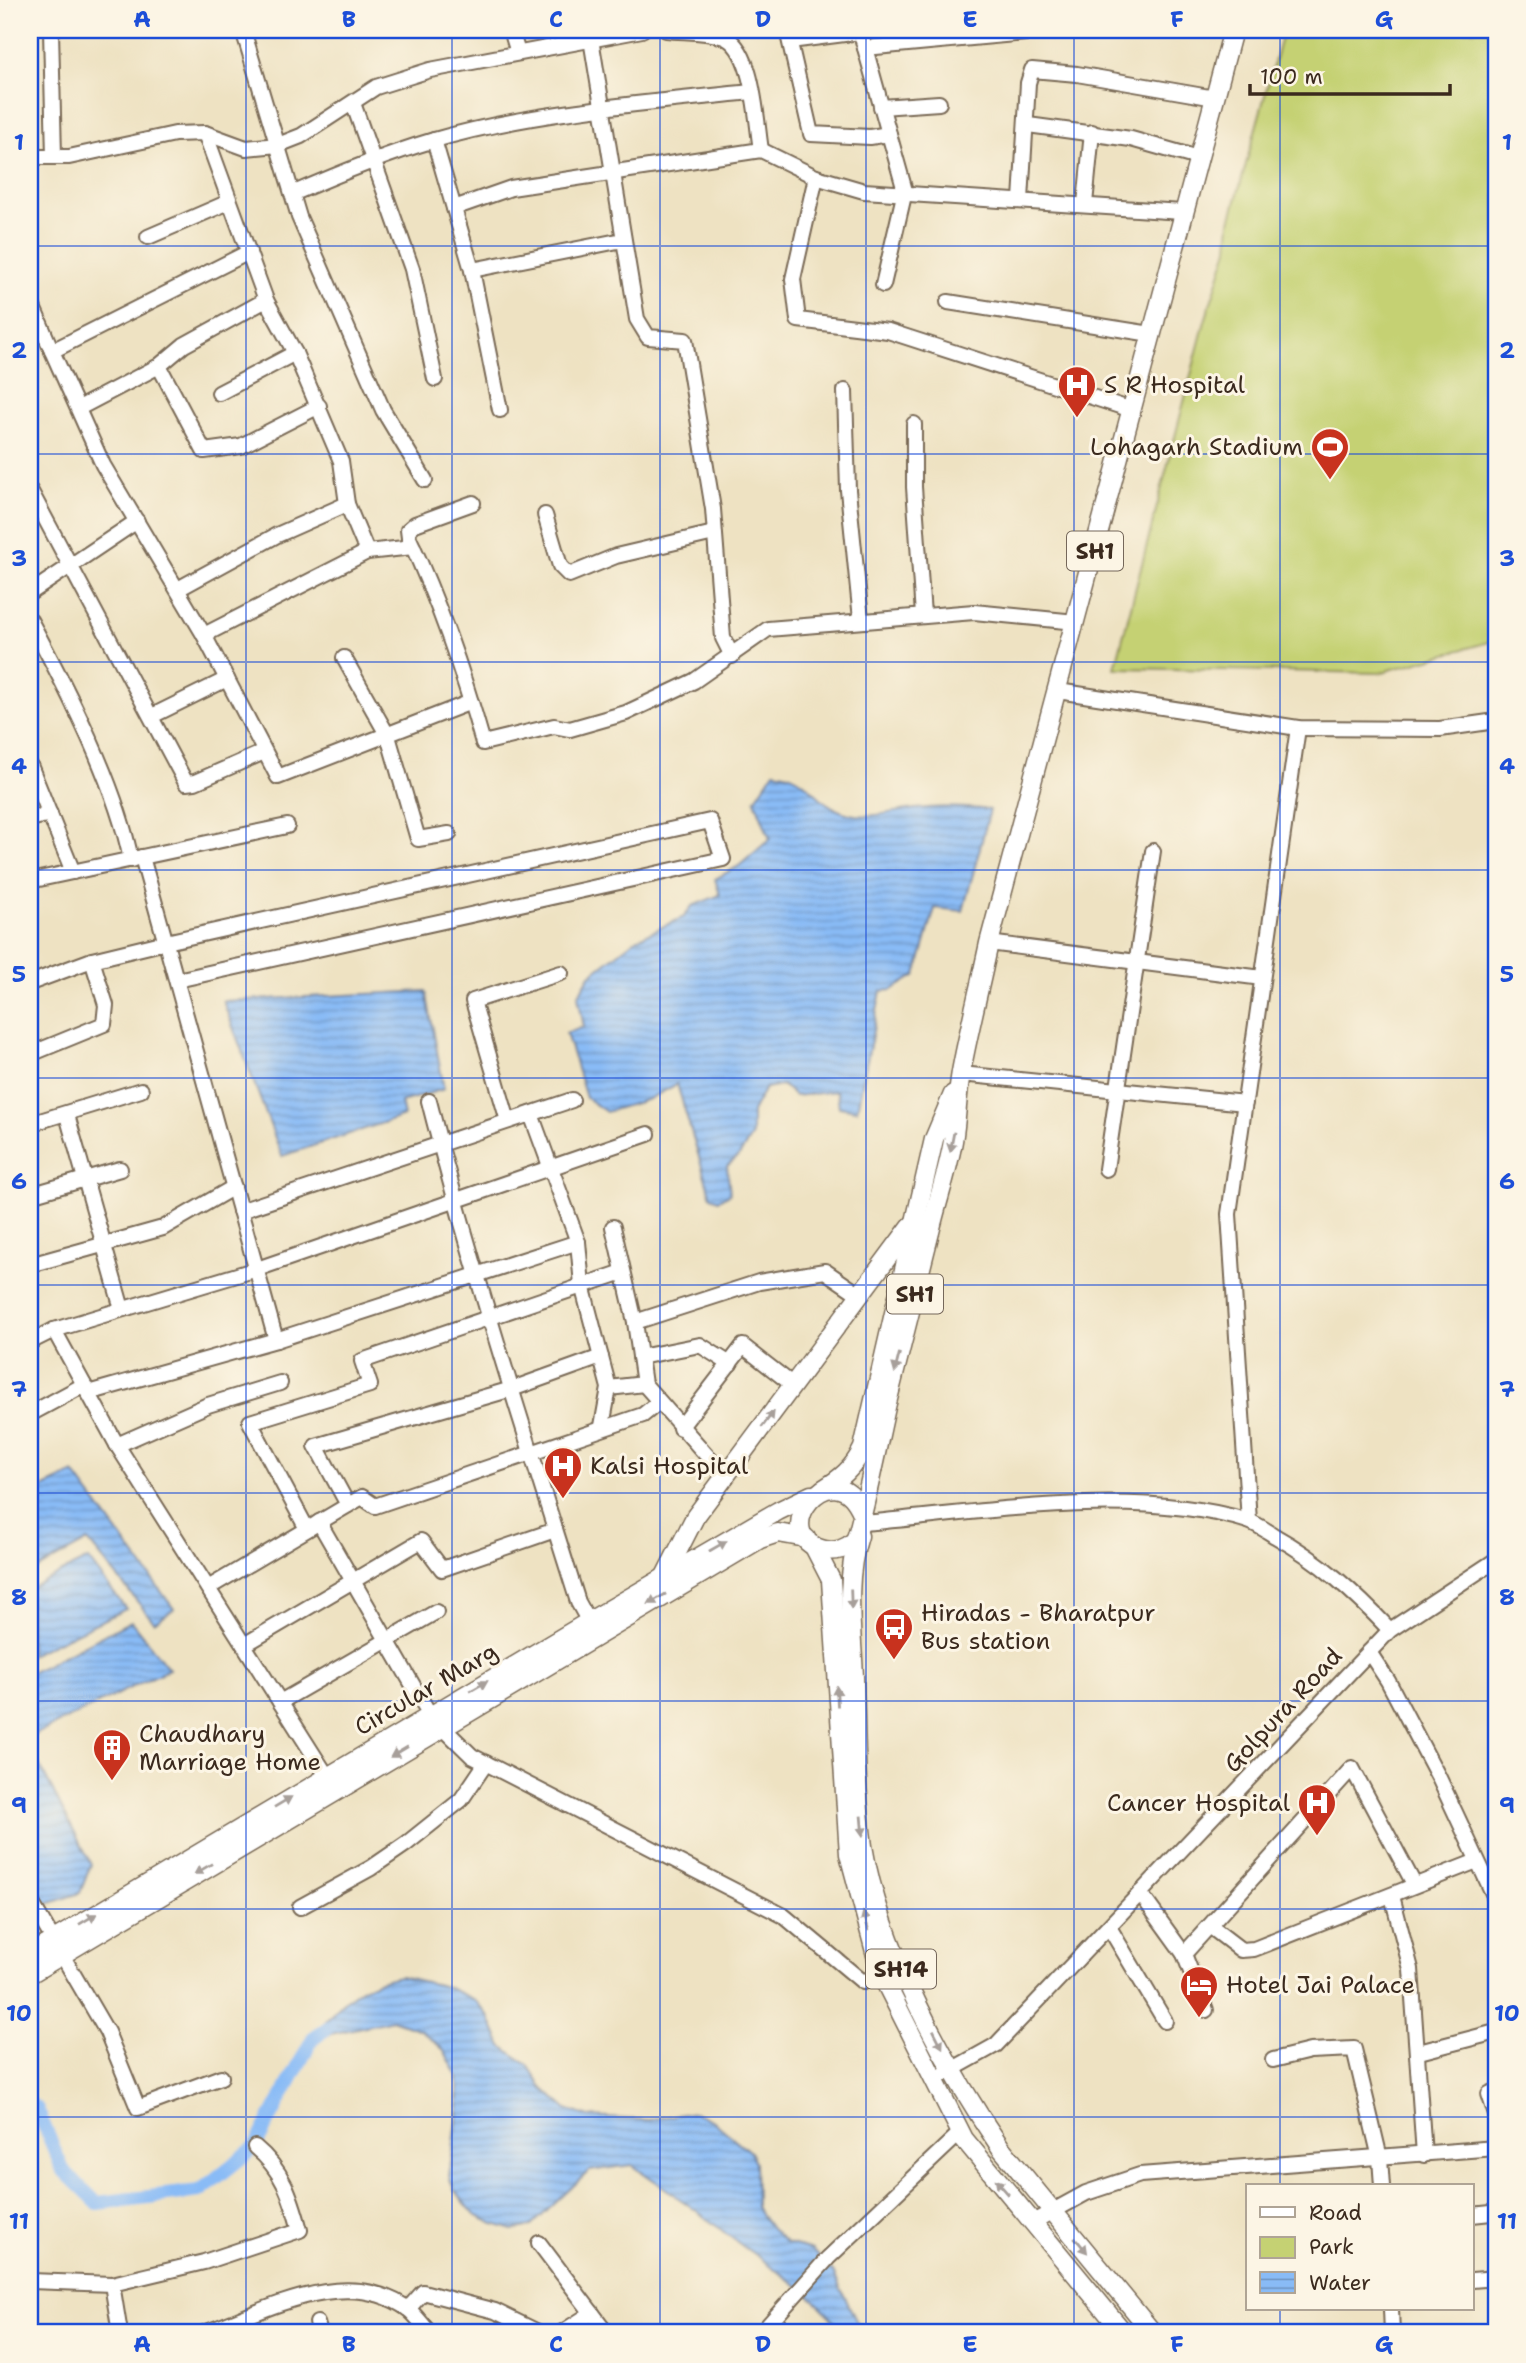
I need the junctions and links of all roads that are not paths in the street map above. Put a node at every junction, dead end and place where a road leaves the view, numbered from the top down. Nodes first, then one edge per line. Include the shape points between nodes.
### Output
1 (51, 30) edge
2 (243, 30) edge
3 (511, 30) edge
4 (642, 30) edge
5 (666, 30) edge
6 (1057, 30) edge
7 (1233, 30) edge
8 (860, 31) edge
9 (789, 36) edge
10 (591, 39) junction
11 (865, 48) junction
12 (518, 53) junction
13 (751, 92) junction
14 (1215, 98) junction
15 (353, 103) junction
16 (939, 103) dead end
17 (881, 107) junction
18 (601, 109) junction
19 (1028, 125) junction
20 (1092, 132) junction
21 (205, 133) junction
22 (889, 134) junction
23 (434, 140) junction
24 (278, 145) junction
25 (761, 150) junction
26 (30, 157) edge
27 (54, 157) junction
28 (1198, 158) junction
29 (374, 160) junction
30 (615, 172) junction
31 (816, 177) junction
32 (905, 191) junction
33 (292, 194) junction
34 (1021, 200) junction
35 (229, 202) junction
36 (1085, 205) junction
37 (454, 208) junction
38 (1182, 212) junction
39 (148, 237) dead end
40 (624, 240) junction
41 (249, 252) junction
42 (472, 270) junction
43 (883, 285) dead end
44 (30, 300) edge
45 (266, 300) junction
46 (948, 302) dead end
47 (1151, 334) junction
48 (52, 351) junction
49 (295, 353) junction
50 (159, 366) junction
51 (435, 379) dead end
52 (845, 391) dead end
53 (219, 393) dead end
54 (319, 406) junction
55 (79, 408) junction
56 (500, 410) dead end
57 (1132, 410) junction
58 (914, 425) dead end
59 (425, 480) dead end
60 (30, 490) edge
61 (473, 503) dead end
62 (347, 504) junction
63 (545, 515) dead end
64 (137, 521) junction
65 (714, 533) junction
66 (413, 547) junction
67 (367, 552) junction
68 (70, 566) junction
69 (178, 589) junction
70 (30, 593) edge
71 (923, 615) junction
72 (862, 619) junction
73 (30, 622) edge
74 (1076, 622) junction
75 (204, 635) junction
76 (732, 656) junction
77 (344, 658) dead end
78 (227, 679) junction
79 (1058, 691) junction
80 (471, 702) junction
81 (152, 716) junction
82 (1496, 721) edge
83 (1298, 728) junction
84 (388, 736) junction
85 (264, 751) junction
86 (30, 765) edge
87 (50, 814) junction
88 (30, 819) edge
89 (287, 826) dead end
90 (449, 834) dead end
91 (1153, 851) dead end
92 (137, 858) junction
93 (73, 872) junction
94 (30, 881) edge
95 (166, 942) junction
96 (989, 943) junction
97 (92, 960) junction
98 (1137, 962) junction
99 (561, 974) dead end
100 (1262, 978) junction
101 (177, 980) junction
102 (30, 983) edge
103 (30, 1050) edge
104 (961, 1074) junction
105 (141, 1090) dead end
106 (1117, 1090) junction
107 (572, 1100) dead end
108 (429, 1101) dead end
109 (1244, 1103) junction
110 (531, 1114) junction
111 (67, 1115) junction
112 (508, 1121) junction
113 (30, 1124) edge
114 (648, 1134) dead end
115 (440, 1144) junction
116 (550, 1168) junction
117 (120, 1169) dead end
118 (1106, 1169) dead end
119 (85, 1180) junction
120 (234, 1186) junction
121 (30, 1195) edge
122 (454, 1200) junction
123 (240, 1211) junction
124 (915, 1222) junction
125 (613, 1227) dead end
126 (578, 1242) junction
127 (103, 1245) junction
128 (30, 1265) edge
129 (257, 1269) junction
130 (623, 1272) junction
131 (476, 1275) junction
132 (582, 1284) junction
133 (860, 1295) junction
134 (122, 1309) junction
135 (489, 1317) junction
136 (635, 1322) junction
137 (54, 1330) junction
138 (276, 1340) junction
139 (30, 1342) edge
140 (601, 1357) junction
141 (640, 1357) junction
142 (730, 1364) junction
143 (279, 1383) dead end
144 (645, 1384) junction
145 (793, 1385) junction
146 (609, 1388) junction
147 (86, 1389) junction
148 (512, 1389) junction
149 (659, 1402) junction
150 (30, 1414) edge
151 (602, 1426) junction
152 (680, 1428) junction
153 (117, 1445) junction
154 (532, 1455) junction
155 (725, 1476) junction
156 (818, 1492) junction
157 (348, 1505) junction
158 (1249, 1521) junction
159 (861, 1523) junction
160 (313, 1525) junction
161 (555, 1530) junction
162 (809, 1542) junction
163 (1496, 1560) edge
164 (664, 1578) junction
165 (351, 1579) junction
166 (208, 1588) junction
167 (436, 1612) dead end
168 (592, 1629) junction
169 (1390, 1630) junction
170 (386, 1640) junction
171 (244, 1645) junction
172 (1369, 1651) junction
173 (280, 1702) junction
174 (436, 1721) junction
175 (486, 1763) junction
176 (327, 1776) junction
177 (1477, 1861) junction
178 (1414, 1884) junction
179 (1140, 1894) junction
180 (1392, 1896) junction
181 (30, 1900) edge
182 (1496, 1900) edge
183 (300, 1908) dead end
184 (1109, 1927) junction
185 (1211, 1927) junction
186 (56, 1948) junction
187 (30, 1954) edge
188 (1184, 1954) junction
189 (900, 1966) junction
190 (30, 1974) edge
191 (881, 1974) junction
192 (1206, 2010) dead end
193 (1165, 2021) dead end
194 (1496, 2032) edge
195 (1419, 2052) junction
196 (1273, 2060) dead end
197 (954, 2070) junction
198 (221, 2077) dead end
199 (935, 2079) junction
200 (1496, 2091) edge
201 (969, 2096) junction
202 (948, 2107) junction
203 (1496, 2115) edge
204 (985, 2124) junction
205 (962, 2136) junction
206 (255, 2147) dead end
207 (1496, 2148) edge
208 (1424, 2155) junction
209 (1380, 2158) junction
210 (1382, 2184) edge
211 (1053, 2210) junction
212 (1491, 2213) dead end
213 (1474, 2215) edge
214 (1032, 2222) junction
215 (539, 2244) dead end
216 (1496, 2278) edge
217 (1474, 2280) edge
218 (30, 2281) edge
219 (112, 2284) junction
220 (408, 2309) junction
221 (1391, 2310) edge
222 (592, 2313) junction
223 (120, 2333) edge
224 (204, 2333) edge
225 (430, 2333) edge
226 (540, 2333) edge
227 (561, 2333) edge
228 (607, 2333) edge
229 (761, 2333) edge
230 (1125, 2333) edge
231 (1153, 2333) edge
232 (1392, 2333) edge

1 - 27 street
2 - 24 street
3 - 12 street
4 - 10 street
5 - 13 street via 723,36 735,44 747,62
6 - 11 street
7 - 14 main road, SH1
8 - 9 street
8 - 11 street
9 - 22 street via 811,134
10 - 12 street
10 - 18 street
11 - 17 street
12 - 15 street via 430,70 376,87
13 - 18 street
13 - 25 street
14 - 19 street via 1032,70
14 - 28 main road, SH1
15 - 24 street
15 - 29 street
16 - 17 street
17 - 22 street
18 - 23 street
18 - 30 street
19 - 20 street
19 - 34 street
20 - 28 street
20 - 36 street
21 - 24 street via 246,148
21 - 27 street via 175,134
21 - 35 street
22 - 32 street
23 - 29 street
23 - 37 street
24 - 33 street
25 - 30 street
25 - 31 street
26 - 27 street
28 - 38 main road, SH1
29 - 33 street
29 - 51 street via 412,269
30 - 37 street via 511,188
30 - 40 street
31 - 32 street via 864,191
31 - 57 street via 793,279 798,320 888,331
32 - 34 street
32 - 43 street
33 - 59 street via 383,410
34 - 36 street
35 - 39 street
35 - 41 street
36 - 38 street
37 - 42 street
38 - 47 main road, SH1
40 - 42 street
40 - 65 street via 637,319 648,337 685,340
41 - 45 street
41 - 48 street
42 - 56 street
44 - 48 street
45 - 49 street
45 - 50 street via 184,345
46 - 47 street
47 - 57 main road, SH1
48 - 55 street
49 - 53 street
49 - 54 street
50 - 54 street via 204,452 241,446
50 - 55 street
52 - 72 street via 848,490
54 - 62 street via 341,461
55 - 64 street via 103,466
57 - 74 main road, SH1
58 - 71 street
60 - 68 street
61 - 66 street via 415,524 408,530
62 - 67 street
62 - 69 street via 277,535
63 - 65 street via 560,566 569,575 616,556
64 - 68 street
64 - 69 street
65 - 76 street via 723,638
66 - 67 street
66 - 80 street via 433,589
67 - 75 street
68 - 70 street
68 - 81 street
69 - 75 street
71 - 72 street
71 - 74 street via 974,612
72 - 76 street via 768,629
73 - 92 street
74 - 79 main road, SH1
75 - 78 street
76 - 80 street via 660,699 570,729 554,726 483,743
77 - 84 street
78 - 81 street
78 - 85 street
79 - 83 street
79 - 96 main road, SH1
80 - 84 street
81 - 85 street via 186,783
82 - 83 street via 1440,729
83 - 100 street
84 - 85 street via 278,777
84 - 90 street via 418,839
86 - 87 street
87 - 88 street
87 - 93 street
89 - 92 street
91 - 98 street
92 - 93 street
92 - 95 street
93 - 94 street
95 - 97 street
95 - 101 street
95 - 101 street via 710,821 723,859
96 - 98 street
96 - 104 main road, SH1
97 - 102 street
97 - 103 street via 106,1005 104,1024 38,1051
98 - 100 street
98 - 106 street
99 - 112 street via 473,1001
100 - 109 street
101 - 120 street
104 - 106 street
104 - 124 main road, SH1 via 934,1139
104 -> 159 main road, SH1 via 953,1141
105 - 111 street
106 - 109 street
106 - 118 street
107 - 110 street
108 - 115 street
109 - 158 street via 1229,1214
110 - 112 street
110 - 116 street
111 - 113 street
111 - 119 street
112 - 115 street
114 - 116 street
115 - 122 street
115 - 123 street
116 - 122 street
116 - 126 street
117 - 119 street
119 - 121 street
119 - 127 street
120 - 123 street
120 - 127 street via 163,1228
122 - 129 street
122 - 131 street
123 - 129 street
124 - 133 main road
124 - 156 main road, SH1 via 863,1448 849,1470
125 - 130 street
126 - 131 street
126 - 132 street
127 - 128 street
127 - 134 street
129 - 134 street
129 - 138 street
130 - 132 street
130 - 136 street
131 - 135 street
131 - 138 street
132 - 135 street
132 - 140 street
133 - 136 street via 825,1271 759,1282
133 - 145 main road
134 - 137 street
135 - 148 street
135 - 160 street via 362,1361 370,1385 250,1422
136 - 141 street
137 - 139 street
137 - 147 street
138 - 147 street
140 - 146 street
140 - 148 street
141 - 142 street via 700,1345
141 - 144 street
142 - 145 street via 743,1346
142 - 152 street
143 - 153 street via 208,1405
144 - 146 street
144 - 149 street
155 -> 145 main road
146 - 151 street
147 - 150 street
147 - 153 street
148 - 154 street
148 - 157 street via 316,1446
149 - 151 street via 643,1415
149 - 152 street
151 - 154 street
152 - 155 street
153 - 166 street
154 - 157 street via 375,1506 362,1497
154 - 161 street
155 - 164 main road via 695,1517
156 - 159 main road via 842,1491 851,1496
156 - 162 main road via 802,1509 801,1529
164 -> 156 main road, Circular Marg
157 - 160 street
158 - 159 street via 1154,1504 1056,1506
158 - 169 street via 1308,1555 1357,1595
159 - 162 main road via 848,1546 839,1550
159 -> 189 main road, SH14 via 849,1571 863,1847 881,1918
160 - 165 street
160 - 166 street
161 - 165 street via 442,1569 421,1541
161 - 168 street via 578,1602
162 -> 168 main road, Circular Marg via 788,1533 760,1539
191 -> 162 main road, SH14 via 849,1854 831,1580
163 - 169 street, Golpura Road
164 - 168 main road, Circular Marg
165 - 170 street
165 - 171 street
166 - 171 street
167 - 170 street
168 - 174 main road, Circular Marg
169 - 172 street, Golpura Road
170 - 173 street
170 - 174 street
171 - 173 street
172 - 177 street via 1439,1778
172 - 179 street, Golpura Road
173 - 176 street
174 - 175 street via 472,1756
174 - 176 main road, Circular Marg
174 -> 186 main road, Circular Marg
175 - 183 street via 461,1800 406,1844
175 - 191 street via 784,1916 863,1982
186 -> 176 main road, Circular Marg
177 - 178 street
177 - 182 street
178 - 180 street
178 - 185 street via 1352,1768
179 - 184 street, Golpura Road
179 - 188 street
180 - 185 street via 1254,1949 1241,1950
180 - 195 street via 1411,1969
181 - 186 street
184 - 193 street
184 - 197 street, Golpura Road via 996,2045
185 - 188 street
186 - 187 main road, Circular Marg
186 - 190 main road, Circular Marg
186 - 198 street via 107,2032 138,2108
188 - 192 street
189 - 191 street
189 -> 197 main road, SH14
191 - 199 main road, SH14
194 - 195 street
195 - 208 street
196 - 209 street via 1310,2051 1354,2049
197 - 199 street, Golpura Road
197 - 201 main road, SH14
199 - 202 main road, SH14
200 - 203 street via 1489,2094
201 - 202 main road via 960,2090 953,2092
201 - 204 main road, SH14
202 - 205 main road, SH14
204 - 205 main road via 987,2136 982,2143 970,2144
204 - 211 main road, SH14
214 -> 205 main road, SH14
205 - 229 street via 828,2258
206 - 219 street via 272,2161 290,2192 300,2230 204,2262
207 - 208 street
208 - 209 street
209 - 210 street
209 - 211 street via 1140,2175
211 - 214 street
211 -> 231 main road, SH14
212 - 213 street
214 - 230 main road, SH14
215 - 222 street
216 - 217 street
218 - 219 street
219 - 223 street
220 - 224 street via 366,2290 338,2290 285,2302
220 - 225 street
220 - 226 street via 423,2292 495,2311
221 - 232 street
222 - 227 street
222 - 228 street

